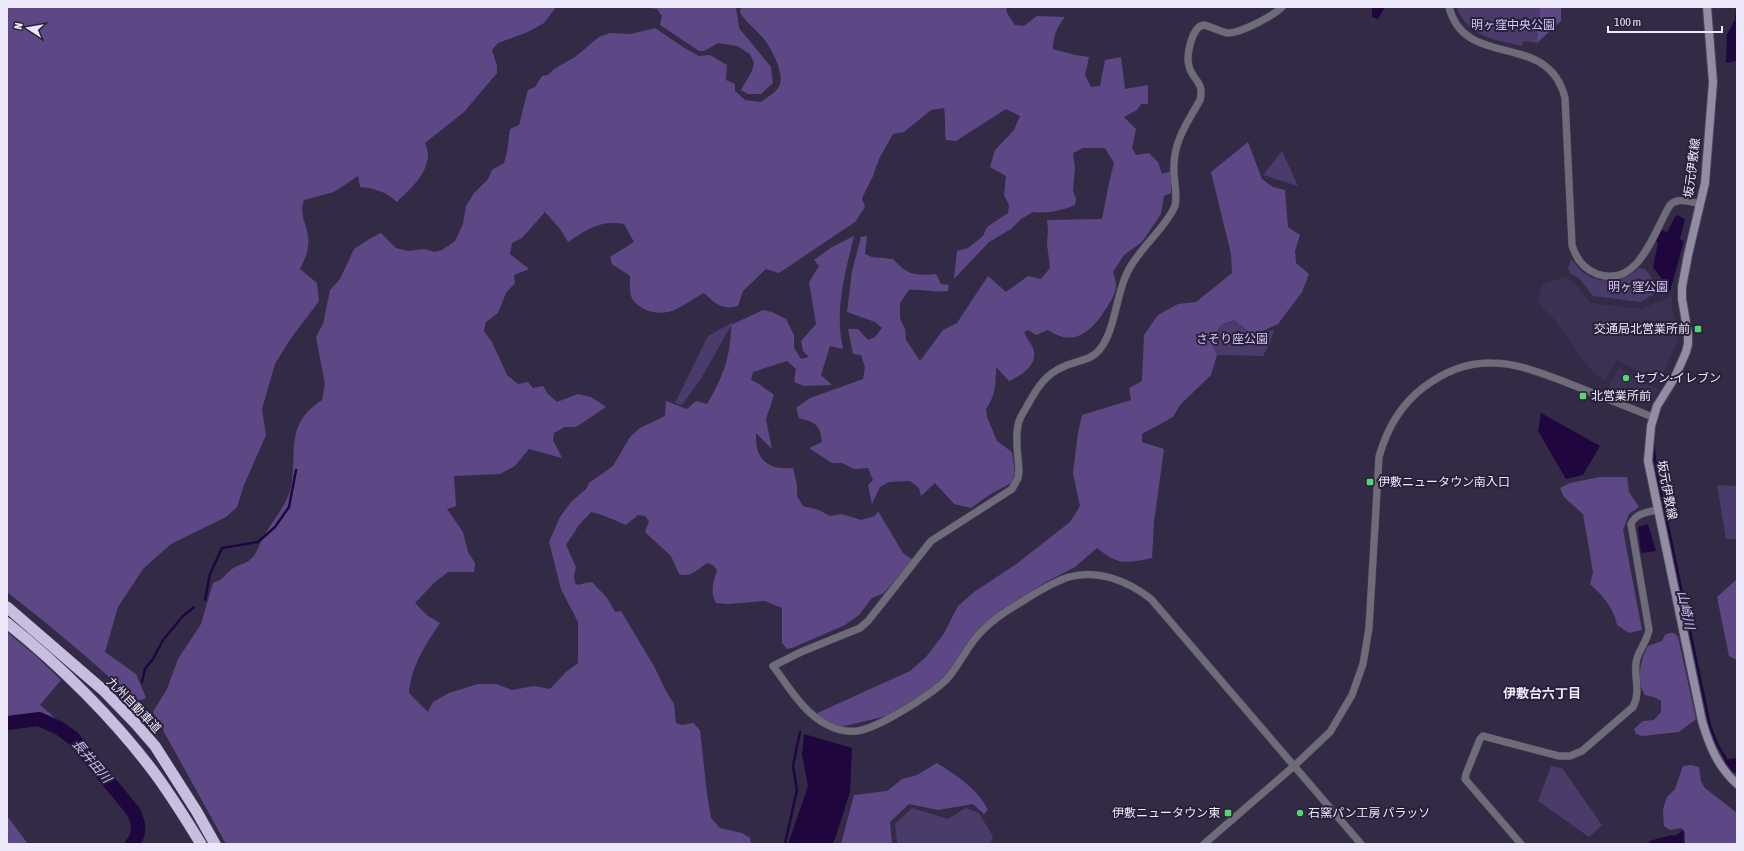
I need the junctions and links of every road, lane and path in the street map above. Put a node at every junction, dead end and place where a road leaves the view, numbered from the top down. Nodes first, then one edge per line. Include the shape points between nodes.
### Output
1 (1282, 7) edge
2 (1449, 7) edge
3 (1707, 7) edge
4 (1700, 204) junction
5 (1653, 417) junction
6 (1658, 510) junction
7 (7, 607) edge
8 (7, 623) edge
9 (1294, 766) junction
10 (1737, 784) edge
11 (201, 844) edge
12 (215, 844) edge
13 (1204, 844) edge
14 (1361, 844) edge
15 (1520, 844) edge

1 - 9 street via 1234,32 1222,32 1204,25 1195,31 1188,59 1202,94 1176,147 1174,206 1128,272 1102,348 1088,359 1053,372 1042,380 1036,389 1018,424 1018,478 1012,489 931,541 860,628 773,666 803,705 822,722 839,730 859,731 892,716 932,692 946,679 981,632 1013,607 1069,577 1110,578 1129,584 1151,598
2 - 4 street via 1456,24 1470,38 1485,46 1533,58 1550,70 1560,83 1565,98 1572,245 1587,269 1607,276 1628,271 1641,259 1670,205 1680,200
3 - 4 main road, 坂元伊敷線 via 1713,82 1705,183
4 - 5 main road, 坂元伊敷線 via 1683,281 1682,299 1688,334 1686,352 1675,377 1656,406
5 - 6 main road, 坂元伊敷線 via 1648,461
5 - 9 street via 1547,375 1492,362 1466,366 1442,375 1418,391 1387,431 1380,457 1369,628 1359,680 1343,714 1330,732
6 - 10 main road, 坂元伊敷線 via 1703,725 1719,763
6 - 15 street via 1640,514 1631,524 1649,630 1647,640 1636,661 1638,697 1633,707 1582,751 1570,756 1559,756 1483,736 1480,739 1465,779
7 - 12 highway, 九州自動車道 via 103,690 135,722 155,746
8 - 11 highway via 57,666 128,740 156,775
9 - 13 street
9 - 14 street

